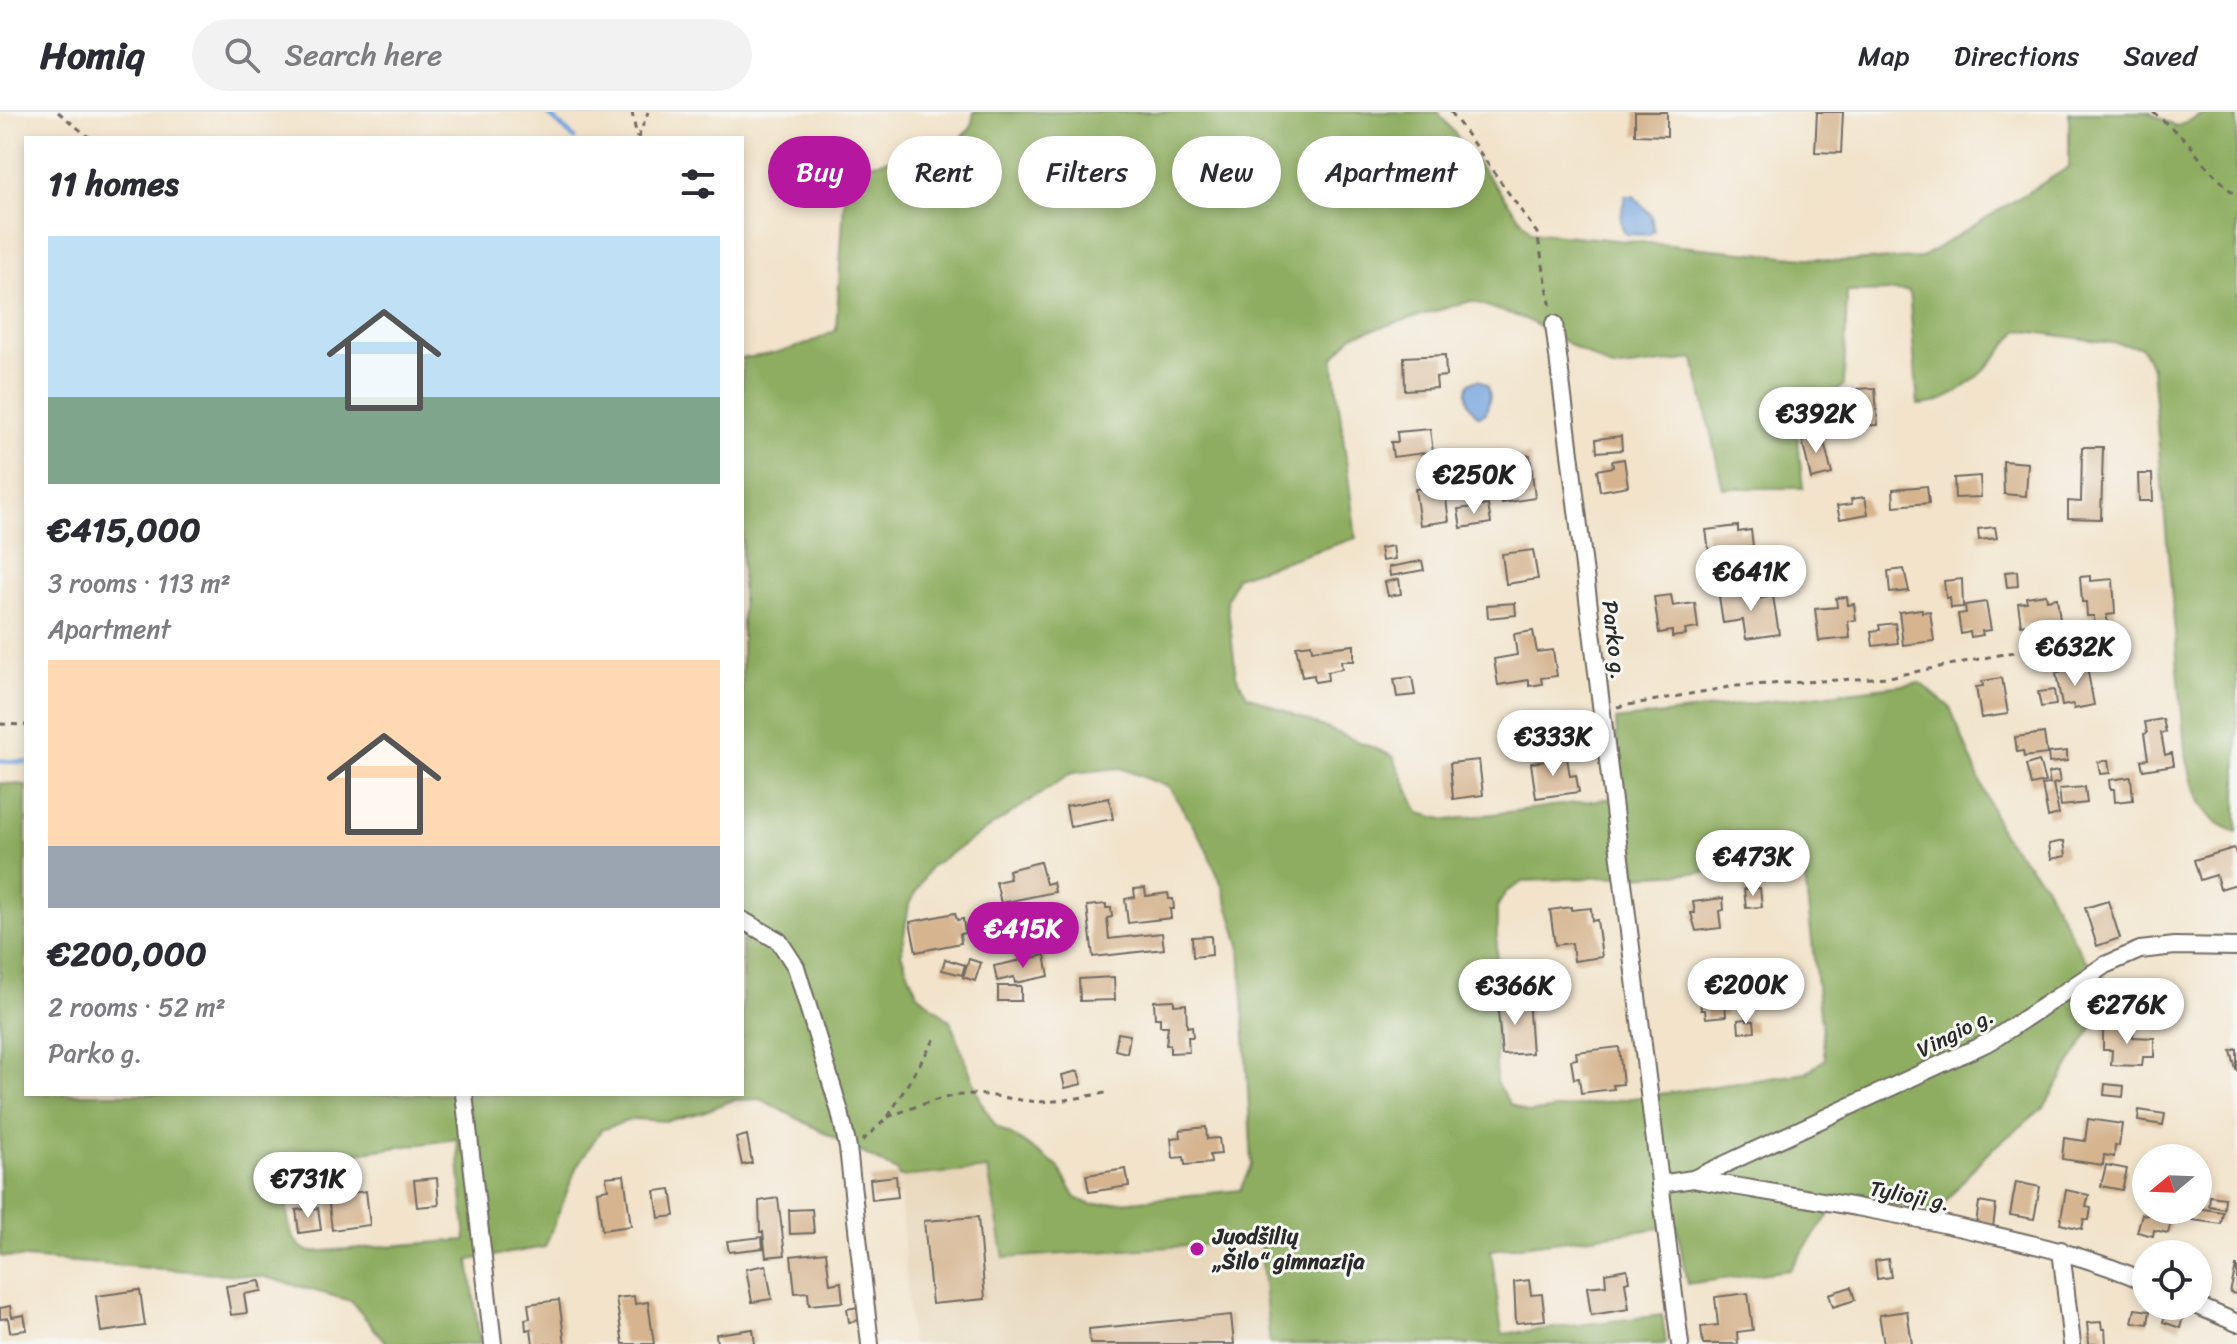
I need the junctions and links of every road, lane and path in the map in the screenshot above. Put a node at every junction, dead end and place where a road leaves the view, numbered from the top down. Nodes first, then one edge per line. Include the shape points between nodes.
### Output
1 (58, 112) edge
2 (632, 112) edge
3 (648, 112) edge
4 (1451, 112) edge
5 (1458, 112) edge
6 (2153, 112) edge
7 (1455, 117) junction
8 (88, 136) edge
9 (638, 136) edge
10 (639, 136) edge
11 (2237, 197) edge
12 (1554, 324) joint
13 (2119, 635) dead end
14 (1601, 710) junction
15 (0, 724) edge
16 (24, 725) edge
17 (744, 921) edge
18 (2237, 947) edge
19 (937, 1035) dead end
20 (1111, 1092) dead end
21 (464, 1096) edge
22 (888, 1117) junction
23 (848, 1148) junction
24 (1693, 1179) junction
25 (1660, 1184) junction
26 (2061, 1250) junction
27 (2132, 1276) edge
28 (2212, 1312) edge
29 (2237, 1323) edge
30 (493, 1344) edge
31 (870, 1344) edge
32 (1680, 1344) edge
33 (2072, 1344) edge

1 - 8 path
2 - 9 path
3 - 10 path
4 - 7 path
5 - 7 path
6 - 11 path
7 - 12 path via 1537,233
12 - 14 street, Parko g.
13 - 14 path via 1889,677 1735,686
14 - 25 street, Parko g.
15 - 16 path
17 - 23 street via 779,941 796,967
18 - 24 street, Vingio g. via 2140,950 2105,965 1991,1041
19 - 22 path
20 - 22 path via 1040,1101 961,1095
21 - 30 street
22 - 23 path
23 - 31 street
24 - 25 street, Tylioji g.
24 - 26 street, Tylioji g. via 1927,1219
25 - 32 street, Parko g.
26 - 27 street, Tylioji g.
26 - 33 street
28 - 29 street

